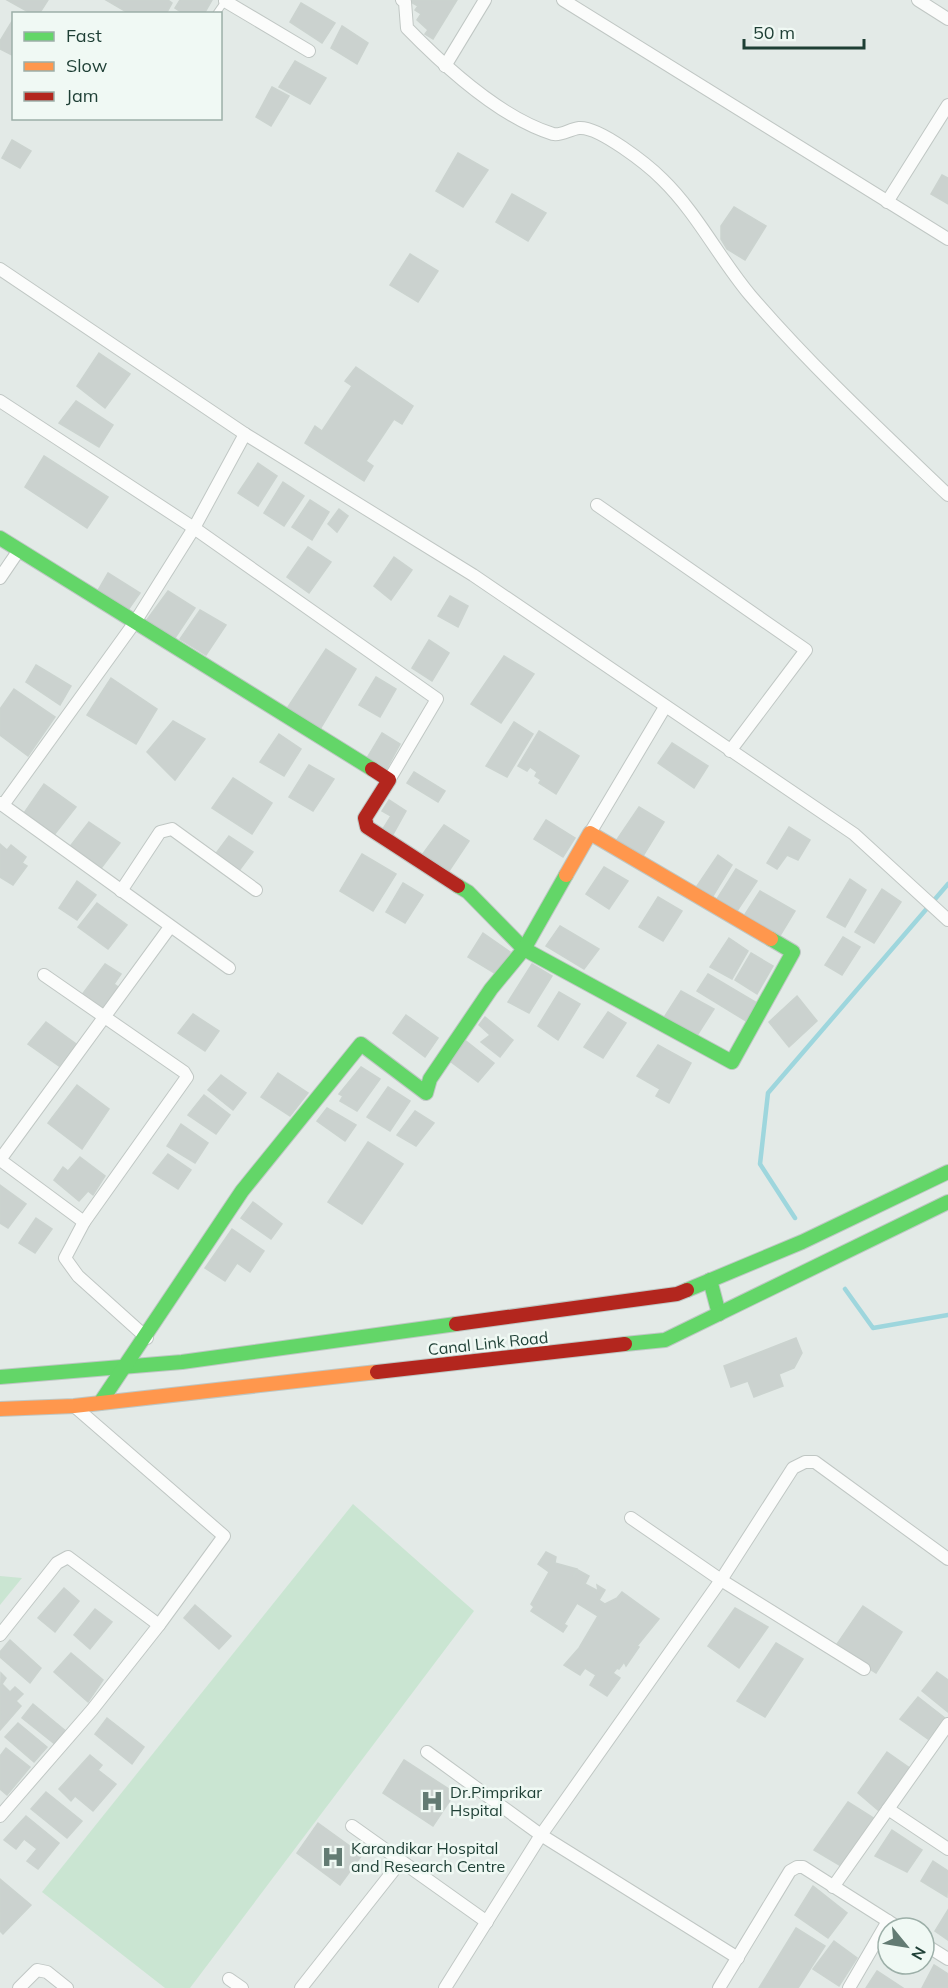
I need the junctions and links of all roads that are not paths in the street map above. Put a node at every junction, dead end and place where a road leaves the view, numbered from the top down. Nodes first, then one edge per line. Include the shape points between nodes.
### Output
1 (225, 0) edge
2 (402, 0) edge
3 (485, 0) edge
4 (563, 0) edge
5 (918, 0) edge
6 (948, 19) edge
7 (309, 51) dead end
8 (445, 66) junction
9 (948, 105) edge
10 (887, 202) junction
11 (948, 239) edge
12 (0, 268) edge
13 (0, 401) edge
14 (245, 434) junction
15 (948, 495) edge
16 (597, 505) dead end
17 (194, 528) junction
18 (0, 538) edge
19 (19, 550) junction
20 (0, 578) edge
21 (135, 622) junction
22 (664, 707) junction
23 (730, 752) junction
24 (389, 780) junction
25 (1, 804) edge
26 (590, 833) junction
27 (256, 890) dead end
28 (121, 891) junction
29 (948, 920) edge
30 (170, 927) junction
31 (524, 949) junction
32 (229, 968) dead end
33 (44, 975) dead end
34 (105, 1018) junction
35 (948, 1172) edge
36 (948, 1202) edge
37 (84, 1222) junction
38 (711, 1280) junction
39 (719, 1314) junction
40 (147, 1338) junction
41 (125, 1368) junction
42 (0, 1377) edge
43 (100, 1403) junction
44 (75, 1406) junction
45 (0, 1409) edge
46 (631, 1518) dead end
47 (948, 1559) edge
48 (720, 1580) junction
49 (159, 1625) junction
50 (0, 1635) edge
51 (864, 1670) dead end
52 (948, 1724) edge
53 (427, 1752) dead end
54 (888, 1809) junction
55 (0, 1816) edge
56 (352, 1826) dead end
57 (541, 1835) junction
58 (948, 1849) edge
59 (401, 1861) junction
60 (833, 1887) junction
61 (880, 1916) edge
62 (487, 1922) junction
63 (876, 1942) edge
64 (738, 1958) junction
65 (229, 1979) dead end
66 (20, 1988) edge
67 (67, 1988) edge
68 (242, 1988) edge
69 (300, 1988) edge
70 (445, 1988) edge
71 (719, 1988) edge
72 (849, 1988) edge

1 - 7 street
2 - 8 street via 407,28
3 - 8 street
4 - 10 street
5 - 6 street
8 - 15 street via 516,119 556,135 580,127 607,138 663,180 705,231 732,273 790,342
9 - 10 street
10 - 11 street
12 - 14 street
13 - 17 street
14 - 17 street
14 - 22 street via 473,575
16 - 23 street via 806,650
17 - 21 street
17 - 24 street via 437,699
18 - 19 street
19 - 20 street
19 - 21 street
21 - 24 street
21 - 25 street
22 - 23 street
22 - 26 street
23 - 29 street via 854,834
24 - 31 street via 365,818 367,827 468,892
25 - 28 street
26 - 31 street
26 - 31 street via 793,952 732,1062
27 - 28 street via 166,828
28 - 30 street
30 - 32 street
30 - 34 street
31 - 40 street via 491,988 430,1079 426,1093 361,1044 285,1133 207,1242
33 - 34 street
34 - 37 street via 2,1157 3,1162
34 - 37 street via 187,1077
35 - 38 street, Canal Link Road via 802,1242
36 - 39 street, Canal Link Road
37 - 40 street via 65,1262
38 - 39 street
38 - 41 street, Canal Link Road via 676,1294
39 - 43 street, Canal Link Road via 665,1340
40 - 41 street
41 - 42 street, Canal Link Road
41 - 43 street
43 - 44 street, Canal Link Road
44 - 45 street, Canal Link Road
44 - 49 street via 224,1536
46 - 48 street
47 - 48 street via 814,1462 805,1462 793,1468
48 - 51 street
48 - 57 street
49 - 50 street via 68,1557 57,1563
49 - 55 street
52 - 54 street
53 - 57 street
54 - 58 street
54 - 60 street
56 - 59 street
57 - 62 street
57 - 64 street
59 - 62 street
59 - 69 street
60 - 61 street
60 - 64 street via 803,1868 790,1871
62 - 70 street
63 - 72 street
64 - 71 street
65 - 68 street
66 - 67 street via 37,1970 47,1972

